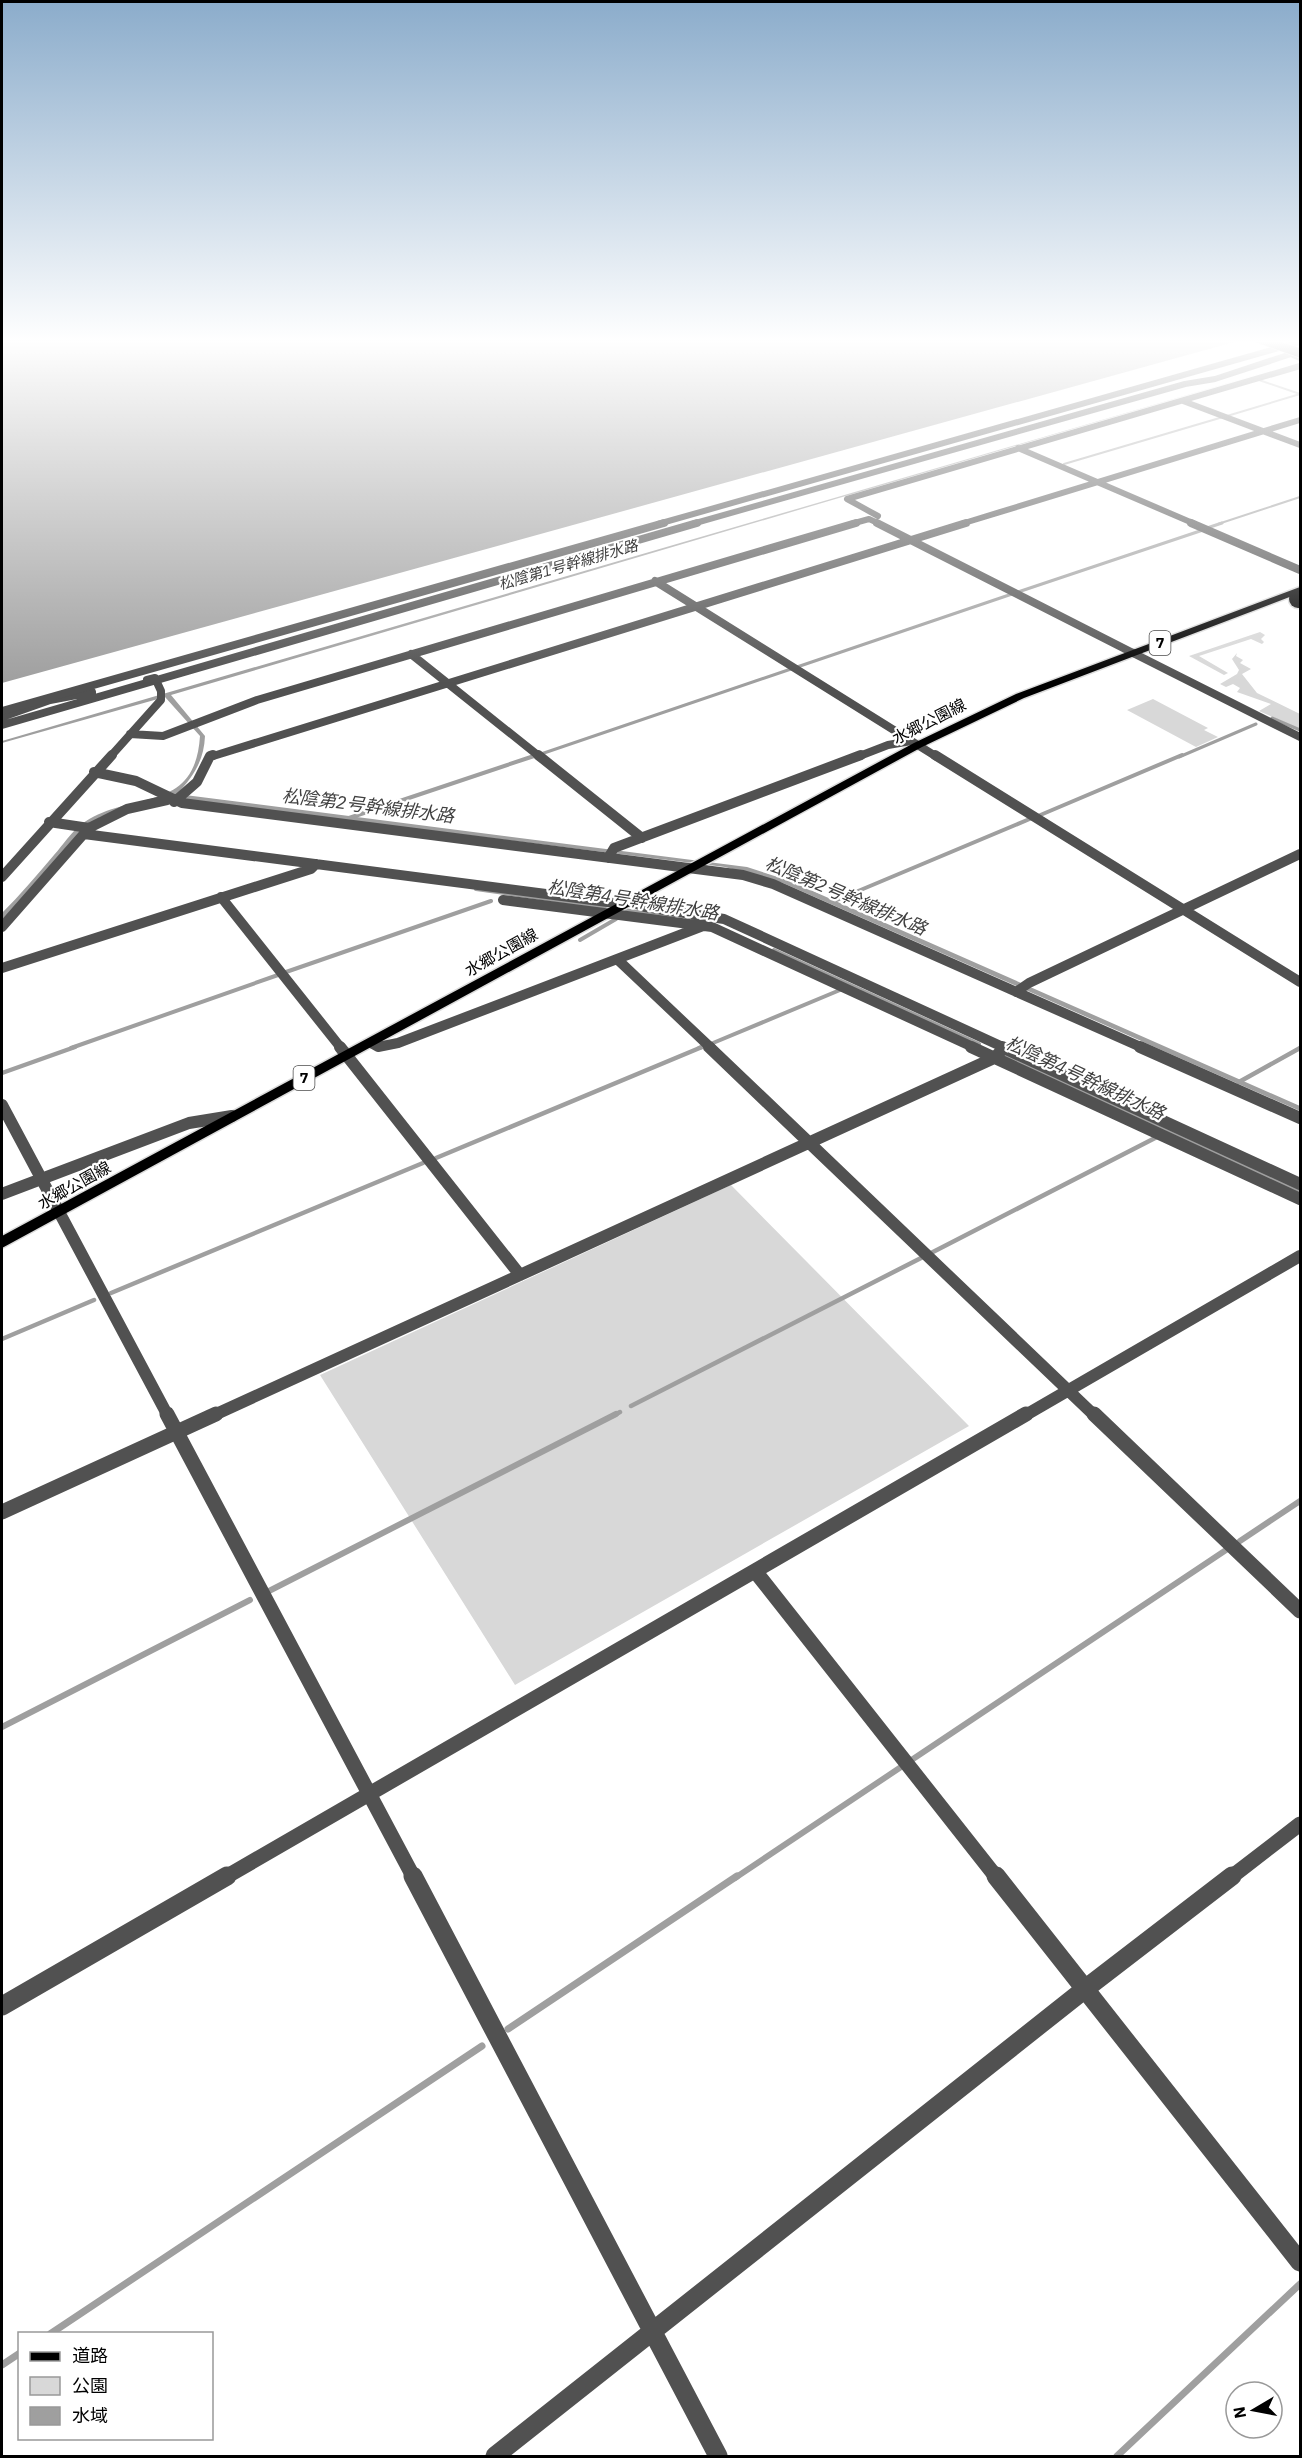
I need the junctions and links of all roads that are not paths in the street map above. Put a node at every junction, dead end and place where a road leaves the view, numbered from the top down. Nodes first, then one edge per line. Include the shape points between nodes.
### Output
1 (911, 454) edge
2 (940, 454) edge
3 (1000, 454) edge
4 (1032, 454) edge
5 (1192, 454) edge
6 (1098, 483) junction
7 (869, 519) junction
8 (911, 540) junction
9 (1300, 570) edge
10 (655, 581) junction
11 (1300, 597) edge
12 (696, 607) junction
13 (411, 654) junction
14 (1138, 655) junction
15 (155, 678) junction
16 (447, 683) junction
17 (49, 699) junction
18 (2, 711) edge
19 (2, 717) edge
20 (2, 725) edge
21 (130, 734) junction
22 (1300, 737) edge
23 (915, 743) junction
24 (94, 772) junction
25 (171, 798) junction
26 (49, 822) junction
27 (84, 829) junction
28 (642, 838) junction
29 (610, 854) junction
30 (1300, 854) edge
31 (696, 864) junction
32 (314, 866) junction
33 (2, 877) edge
34 (221, 897) junction
35 (503, 900) dead end
36 (624, 904) junction
37 (1184, 910) junction
38 (606, 914) junction
39 (706, 921) junction
40 (2, 927) edge
41 (617, 959) junction
42 (2, 968) edge
43 (1300, 982) edge
44 (1021, 989) junction
45 (370, 1043) junction
46 (999, 1053) junction
47 (347, 1056) junction
48 (2, 1105) edge
49 (232, 1116) junction
50 (1300, 1118) edge
51 (811, 1143) junction
52 (41, 1179) junction
53 (1300, 1184) edge
54 (2, 1194) edge
55 (1300, 1199) edge
56 (58, 1212) junction
57 (2, 1243) edge
58 (1300, 1256) edge
59 (520, 1275) junction
60 (1069, 1390) junction
61 (176, 1432) junction
62 (2, 1512) edge
63 (755, 1571) junction
64 (1300, 1611) edge
65 (370, 1794) junction
66 (1300, 1824) edge
67 (1085, 1989) junction
68 (2, 2006) edge
69 (1300, 2262) edge
70 (652, 2334) junction
71 (495, 2457) edge
72 (718, 2457) edge

1 - 17 street
2 - 15 street
3 - 7 street via 847,499 879,516
4 - 6 street
5 - 6 street
6 - 8 street
6 - 9 street
7 - 8 street
7 - 10 street
8 - 12 street
8 - 14 street
10 - 12 street
10 - 13 street
11 - 14 main road, 水郷公園線 / 7
12 - 16 street
12 - 23 street
13 - 16 street
13 - 21 street via 256,700 163,736
14 - 22 street
14 - 23 main road, 水郷公園線 / 7 via 1093,676 1020,696
15 - 17 street
15 - 20 street
15 - 21 street via 161,696
16 - 25 street via 210,756 197,783
16 - 28 street
17 - 18 street
17 - 19 street
21 - 24 street
23 - 28 street via 888,745
23 - 31 main road, 水郷公園線 / 7
23 - 37 street
24 - 25 street via 134,780
24 - 26 street
25 - 27 street via 127,809
25 - 29 street
26 - 27 street
26 - 33 street
27 - 32 street
27 - 40 street
28 - 29 street
29 - 31 street
30 - 37 street
31 - 36 main road, 水郷公園線 / 7
31 - 44 street via 773,884
32 - 34 street
32 - 36 street
34 - 42 street
34 - 47 street
35 - 38 street
36 - 38 main road, 水郷公園線 / 7
36 - 39 street
37 - 43 street
37 - 44 street
38 - 39 street
38 - 45 main road, 水郷公園線 / 7
39 - 41 street
39 - 46 street via 724,920
41 - 45 street via 398,1043 378,1047
41 - 51 street
44 - 50 street
45 - 47 main road, 水郷公園線 / 7
46 - 51 street
46 - 53 street
46 - 55 street
47 - 49 main road, 水郷公園線 / 7
47 - 59 street
48 - 52 street
49 - 52 street via 189,1123
49 - 56 main road, 水郷公園線 / 7
51 - 59 street
51 - 60 street
52 - 54 street
52 - 56 street
56 - 57 main road, 水郷公園線 / 7
56 - 61 street
58 - 60 street
59 - 61 street
60 - 63 street
60 - 64 street
61 - 62 street
61 - 65 street
63 - 65 street
63 - 67 street
65 - 68 street
65 - 70 street
66 - 67 street
67 - 69 street
67 - 70 street
70 - 71 street
70 - 72 street

